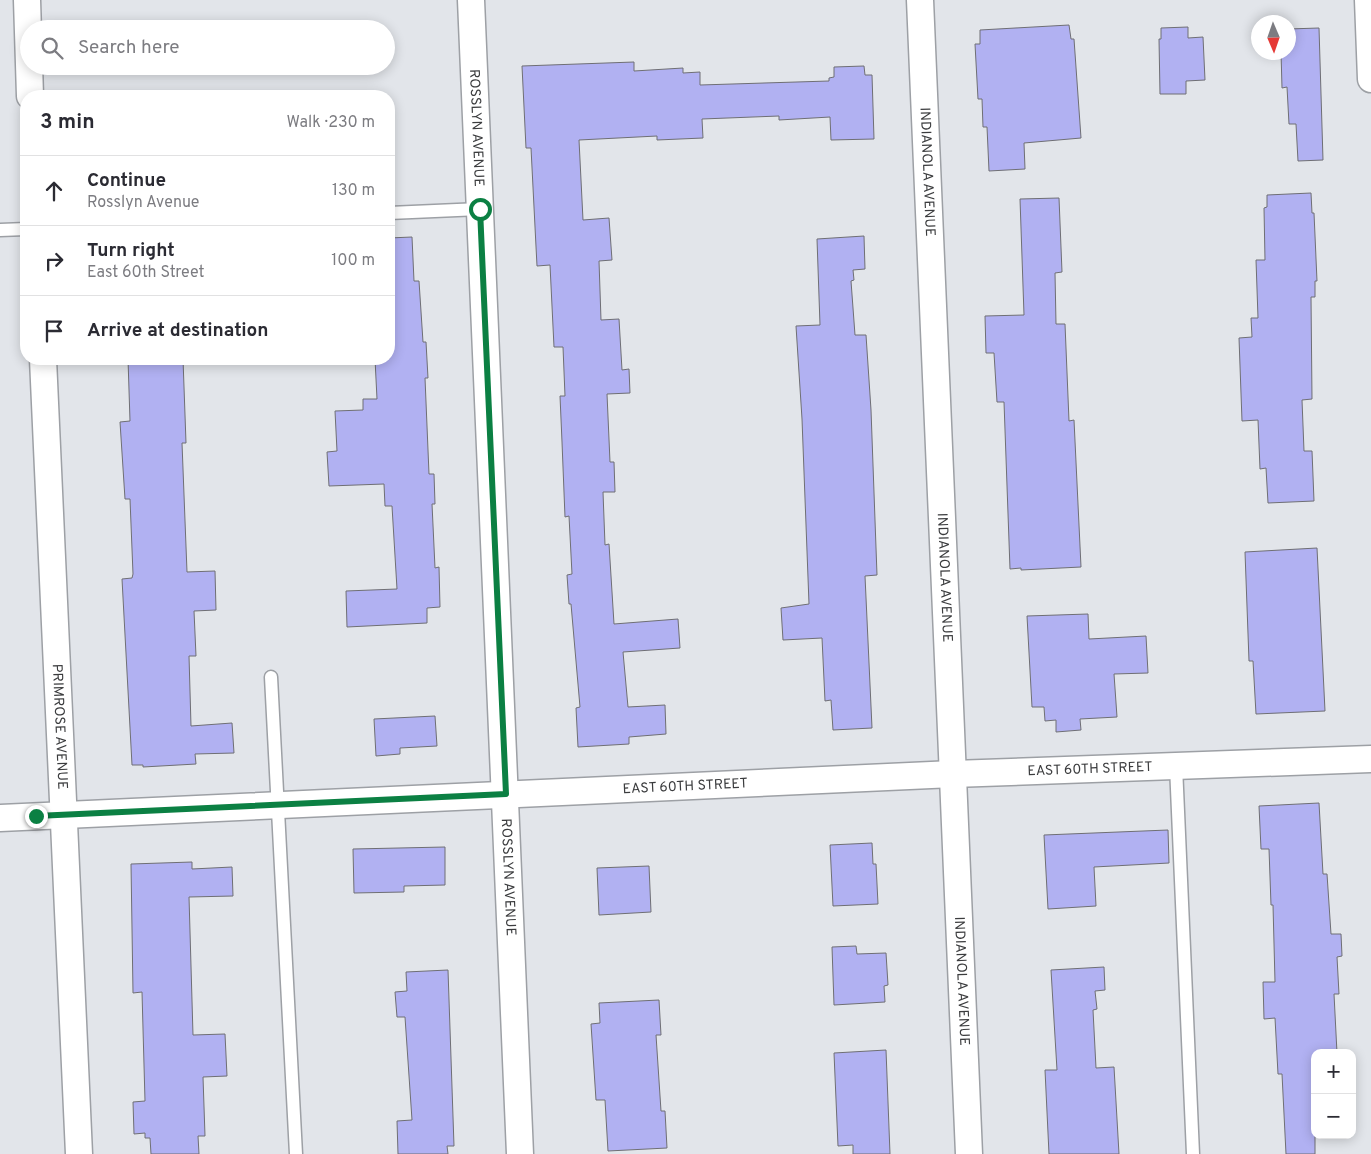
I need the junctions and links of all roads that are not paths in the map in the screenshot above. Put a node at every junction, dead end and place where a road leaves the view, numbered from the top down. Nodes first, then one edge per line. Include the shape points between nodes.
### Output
1 (26, 0) edge
2 (471, 0) edge
3 (920, 0) edge
4 (1368, 0) edge
5 (27, 20) edge
6 (29, 75) edge
7 (1371, 79) edge
8 (30, 90) edge
9 (480, 209) junction
10 (395, 213) edge
11 (20, 229) edge
12 (0, 230) edge
13 (43, 365) edge
14 (272, 677) dead end
15 (1371, 759) edge
16 (1176, 766) junction
17 (953, 774) junction
18 (506, 794) junction
19 (278, 805) junction
20 (64, 814) junction
21 (0, 818) edge
22 (79, 1154) edge
23 (296, 1154) edge
24 (520, 1154) edge
25 (969, 1154) edge
26 (1193, 1154) edge

1 - 5 street
2 - 9 street, ROSSLYN AVENUE
3 - 17 street, INDIANOLA AVENUE
4 - 7 street
6 - 8 street
9 - 10 lane
9 - 18 street, ROSSLYN AVENUE
11 - 12 lane
13 - 20 street, PRIMROSE AVENUE
14 - 19 lane
15 - 16 street, EAST 60TH STREET
16 - 17 street, EAST 60TH STREET
16 - 26 lane
17 - 18 street, EAST 60TH STREET
17 - 25 street, INDIANOLA AVENUE
18 - 19 street, EAST 60TH STREET
18 - 24 street, ROSSLYN AVENUE
19 - 20 street, EAST 60TH STREET
19 - 23 lane
20 - 21 street, EAST 60TH STREET
20 - 22 street, PRIMROSE AVENUE

